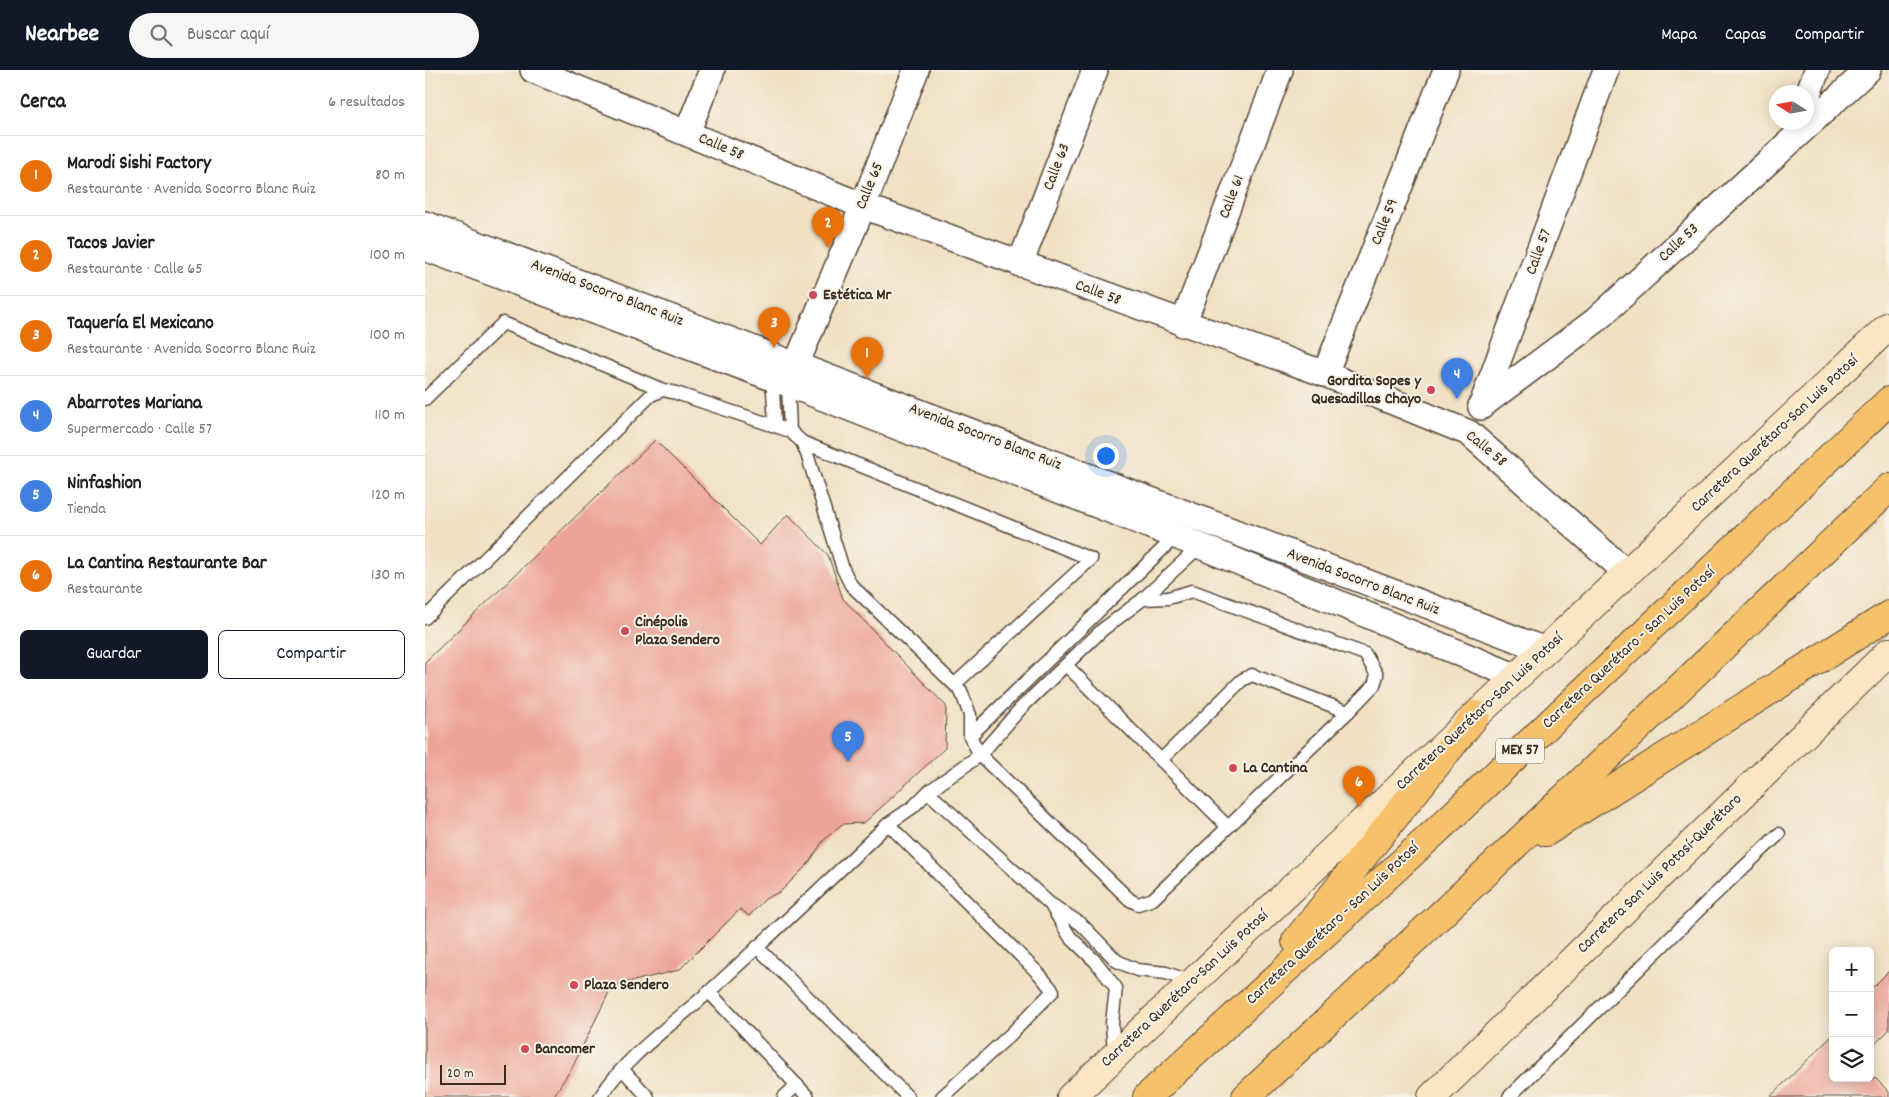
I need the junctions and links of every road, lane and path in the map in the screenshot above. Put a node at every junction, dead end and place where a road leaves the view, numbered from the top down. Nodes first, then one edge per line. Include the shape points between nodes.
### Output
1 (712, 70) edge
2 (916, 70) edge
3 (1095, 70) edge
4 (1280, 70) edge
5 (1446, 70) edge
6 (1607, 70) edge
7 (1817, 70) edge
8 (1868, 70) edge
9 (548, 73) edge
10 (1811, 85) edge
11 (1794, 131) edge
12 (687, 133) junction
13 (863, 206) junction
14 (425, 224) edge
15 (438, 245) edge
16 (1020, 264) junction
17 (1183, 324) junction
18 (1889, 326) edge
19 (783, 371) junction
20 (1325, 374) junction
21 (663, 390) junction
22 (425, 399) edge
23 (1889, 400) edge
24 (1481, 406) junction
25 (775, 425) junction
26 (790, 432) junction
27 (1469, 433) junction
28 (802, 442) junction
29 (1889, 488) edge
30 (1175, 536) junction
31 (1200, 546) junction
32 (1627, 573) junction
33 (1143, 599) junction
34 (1436, 610) junction
35 (1889, 615) edge
36 (425, 618) edge
37 (1424, 638) junction
38 (1545, 650) junction
39 (1889, 652) edge
40 (1066, 665) junction
41 (1517, 677) junction
42 (955, 684) junction
43 (1348, 712) junction
44 (1476, 715) junction
45 (970, 736) junction
46 (980, 755) junction
47 (1161, 760) junction
48 (928, 792) junction
49 (888, 824) junction
50 (1228, 827) junction
51 (1779, 834) dead end
52 (1494, 865) junction
53 (1049, 903) junction
54 (757, 947) junction
55 (1193, 982) junction
56 (709, 992) junction
57 (1240, 1010) junction
58 (1114, 1056) junction
59 (623, 1070) junction
60 (797, 1085) junction
61 (601, 1097) edge
62 (648, 1097) edge
63 (784, 1097) edge
64 (809, 1097) edge
65 (908, 1097) edge
66 (942, 1097) edge
67 (1071, 1097) edge
68 (1147, 1097) edge
69 (1246, 1097) edge
70 (1432, 1097) edge
71 (1509, 1097) edge

1 - 12 street
2 - 13 street, Calle 65
3 - 16 street, Calle 63
4 - 17 street, Calle 61
5 - 20 street, Calle 59
6 - 24 street, Calle 57
7 - 10 street
8 - 11 street, Calle 53
9 - 12 street, Calle 58
11 - 24 street, Calle 53 via 1595,321
12 - 13 street, Calle 58
13 - 16 street, Calle 58
13 - 19 street, Calle 65
14 - 15 street, Avenida Socorro Blanc Ruiz
15 - 19 street, Avenida Socorro Blanc Ruiz
16 - 17 street, Calle 58
17 - 20 street, Calle 58
18 - 32 main road, Carretera Querétaro-San Luis Potosí
19 - 25 lane
19 - 26 lane
19 - 30 street, Avenida Socorro Blanc Ruiz
19 - 34 street, Avenida Socorro Blanc Ruiz
20 - 27 street, Calle 58
21 - 22 lane via 503,323
21 - 25 lane
21 - 36 lane via 651,395
23 - 57 highway, Carretera Querétaro - San Luis Potosí / MEX 57 via 1447,820
24 - 27 street, Calle 57
25 - 26 lane
26 - 28 lane
27 - 32 street, Calle 58
28 - 42 lane via 851,585
28 - 42 lane via 1091,559
29 - 52 highway
30 - 31 street, Avenida Socorro Blanc Ruiz
30 - 45 lane
31 - 33 lane
31 - 37 street, Avenida Socorro Blanc Ruiz
32 - 38 main road, Carretera Querétaro-San Luis Potosí
33 - 40 lane via 1102,630
33 - 43 lane via 1168,598 1191,591 1365,654 1377,675 1374,685
34 - 37 street via 1439,625 1434,634
34 - 38 street, Avenida Socorro Blanc Ruiz
35 - 52 highway
37 - 41 street, Avenida Socorro Blanc Ruiz
38 - 41 main road, Carretera Querétaro-San Luis Potosí
39 - 70 main road, Carretera San Luis Potosí-Querétaro
40 - 46 lane via 1021,708
40 - 47 lane
41 - 44 main road, Carretera Querétaro-San Luis Potosí
42 - 45 lane via 970,715
43 - 47 lane via 1252,675 1242,680
43 - 50 lane
44 - 55 main road, Carretera Querétaro-San Luis Potosí
44 - 57 highway
45 - 46 lane
46 - 48 lane
46 - 50 lane via 1129,900 1138,904 1153,899
47 - 50 lane
48 - 49 lane
48 - 53 lane
49 - 54 lane
49 - 66 lane via 1053,991
51 - 71 lane
52 - 69 highway
53 - 55 lane via 1081,924 1117,961 1137,970 1166,973
53 - 58 lane via 1070,937 1096,962 1116,988 1112,1023
54 - 56 lane
54 - 65 lane
55 - 58 main road, Carretera Querétaro-San Luis Potosí
56 - 59 lane
56 - 60 lane
57 - 68 highway, Carretera Querétaro - San Luis Potosí / MEX 57
58 - 67 main road, Carretera Querétaro-San Luis Potosí
59 - 61 lane via 609,1083
59 - 62 lane
60 - 63 lane
60 - 64 lane

